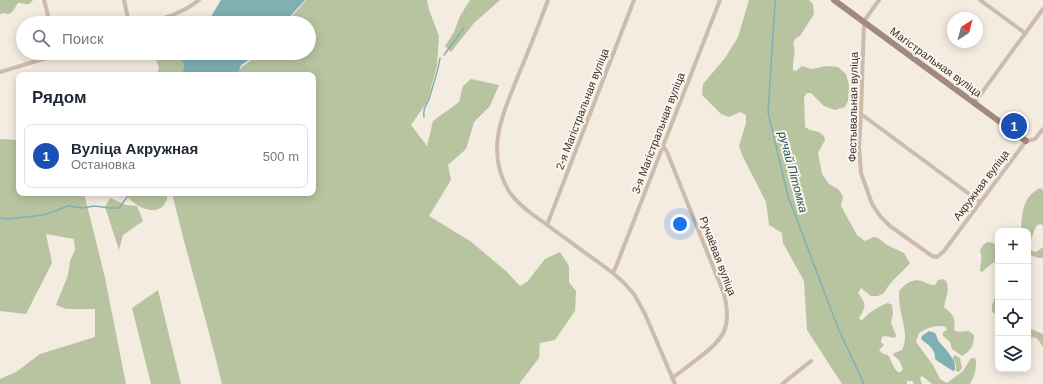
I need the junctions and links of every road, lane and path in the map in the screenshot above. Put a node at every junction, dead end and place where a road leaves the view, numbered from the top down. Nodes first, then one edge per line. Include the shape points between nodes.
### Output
1 (44, 0) edge
2 (124, 0) edge
3 (199, 0) edge
4 (548, 0) edge
5 (634, 0) edge
6 (720, 0) edge
7 (834, 0) edge
8 (879, 0) edge
9 (980, 0) edge
10 (1043, 9) edge
11 (48, 16) edge
12 (127, 16) edge
13 (171, 16) edge
14 (864, 21) junction
15 (1025, 33) junction
16 (39, 60) edge
17 (0, 72) edge
18 (975, 102) junction
19 (861, 114) junction
20 (1043, 130) edge
21 (1026, 141) junction
22 (664, 146) junction
23 (980, 202) junction
24 (547, 225) junction
25 (937, 257) joint
26 (613, 273) junction
27 (811, 361) dead end
28 (672, 378) junction
29 (675, 384) edge
30 (782, 384) edge

1 - 11 street
2 - 12 street
3 - 13 street via 190,8
4 - 24 street via 506,105 497,141 500,170 511,193
5 - 24 street, 2-я Магістральная вуліца
6 - 22 street, 3-я Магістральная вуліца
7 - 14 street, Магістральная вуліца
8 - 14 street
9 - 15 street
10 - 15 street
14 - 18 street, Магістральная вуліца
14 - 19 street, Фестывальная вуліца
15 - 18 street
16 - 17 street
18 - 21 street, Магістральная вуліца
19 - 23 street
19 - 25 street, Фестывальная вуліца via 861,173 872,204 890,226
20 - 21 street, Акружная вуліца via 1035,139
21 - 23 street, Акружная вуліца
22 - 26 street, 3-я Магістральная вуліца
22 - 28 street, Ручаёвая вуліца via 727,307 726,327 717,343
23 - 25 street, Акружная вуліца
24 - 26 street
26 - 28 street via 634,294
27 - 30 street
28 - 29 street

